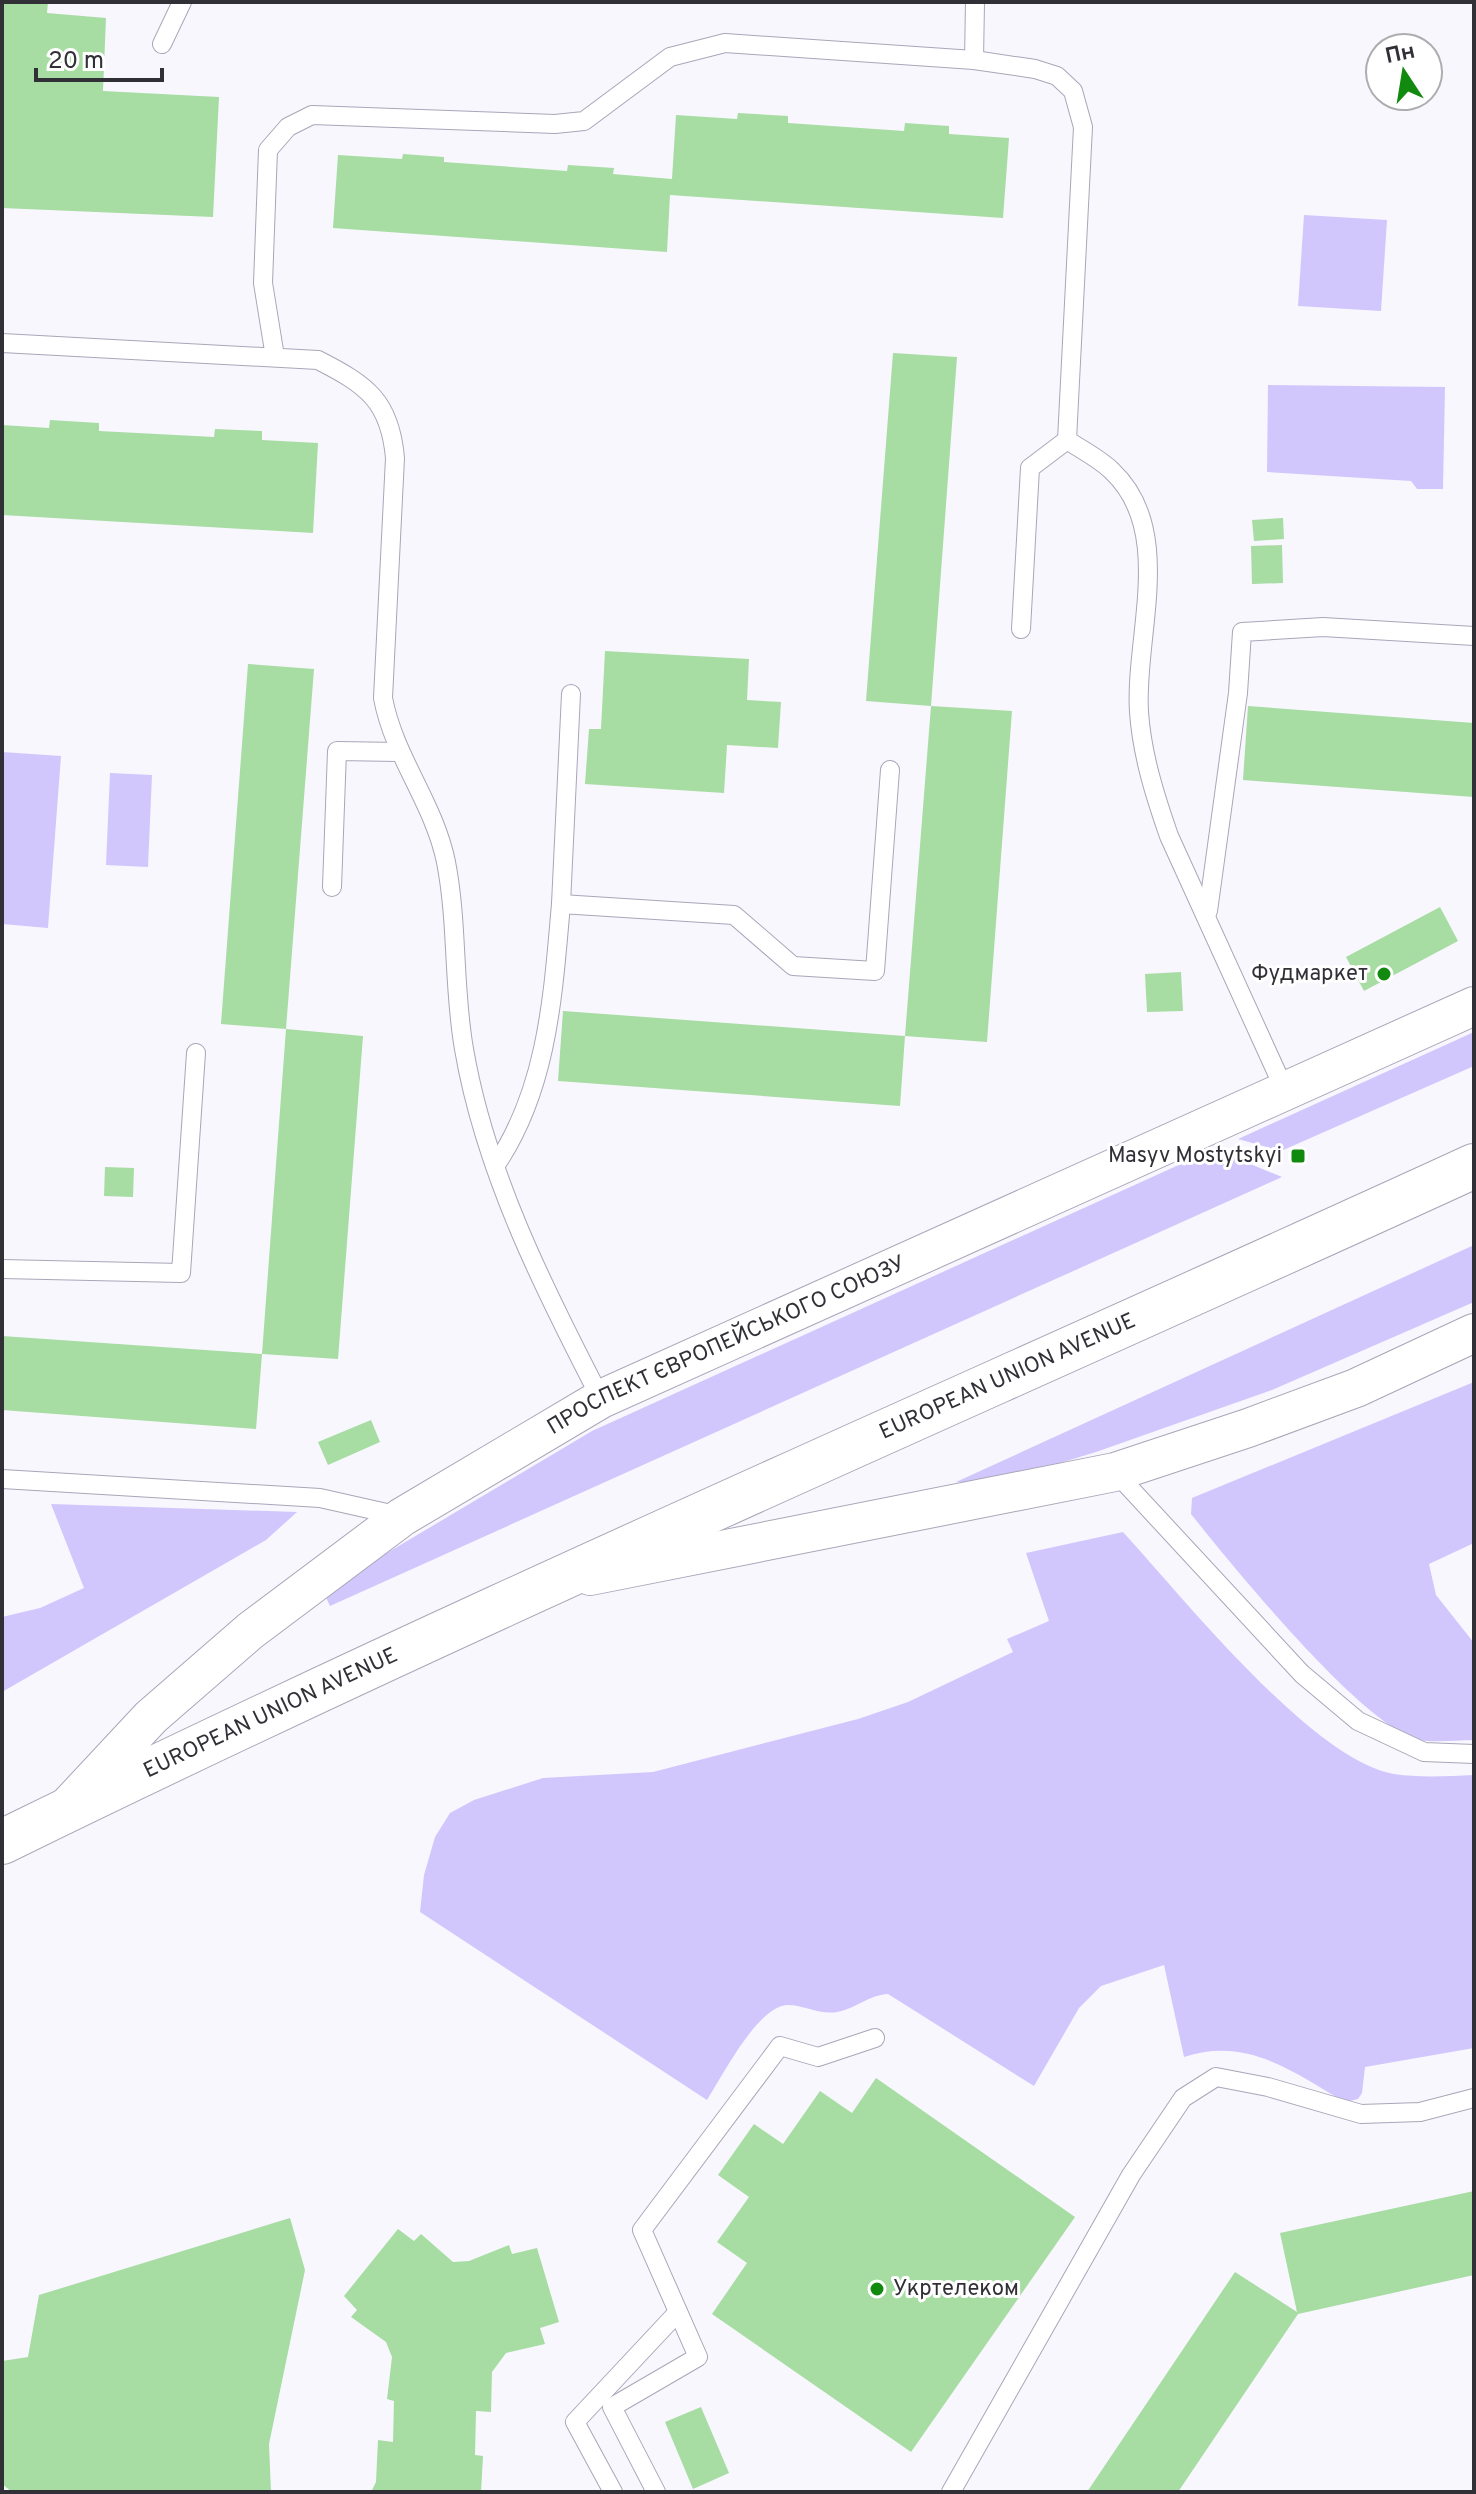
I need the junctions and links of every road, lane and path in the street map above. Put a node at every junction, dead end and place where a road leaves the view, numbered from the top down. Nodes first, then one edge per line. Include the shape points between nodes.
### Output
1 (182, 2) edge
2 (975, 2) edge
3 (162, 44) dead end
4 (974, 60) junction
5 (2, 343) edge
6 (275, 357) junction
7 (1067, 440) junction
8 (1021, 629) dead end
9 (1474, 636) edge
10 (571, 694) dead end
11 (399, 752) junction
12 (890, 770) dead end
13 (332, 887) dead end
14 (561, 904) junction
15 (1208, 915) junction
16 (1474, 1006) edge
17 (196, 1053) dead end
18 (1286, 1093) junction
19 (495, 1166) junction
20 (1474, 1166) edge
21 (2, 1269) edge
22 (1474, 1333) edge
23 (601, 1399) junction
24 (1115, 1472) junction
25 (2, 1479) edge
26 (402, 1517) junction
27 (541, 1586) junction
28 (1474, 1754) edge
29 (61, 1813) junction
30 (2, 1842) edge
31 (875, 2038) dead end
32 (1474, 2098) edge
33 (678, 2312) junction
34 (613, 2492) edge
35 (656, 2492) edge
36 (951, 2492) edge

1 - 3 lane
2 - 4 lane
4 - 6 lane via 725,43 670,57 584,121 312,115 288,127 268,150 263,283
4 - 7 lane via 1057,76 1073,91 1083,127
5 - 6 lane
6 - 11 lane via 318,360 352,377 376,400 392,427 395,458 383,698
7 - 8 lane via 1030,468
7 - 15 lane via 1113,472 1144,525 1147,568 1139,710 1143,742 1169,836
9 - 15 lane via 1323,627 1242,632
10 - 14 lane
11 - 13 lane via 337,751
11 - 19 lane via 436,824 446,862 464,1051
12 - 14 lane via 875,971 793,966 734,915
14 - 19 lane via 553,1003 531,1099
15 - 18 lane
16 - 18 street, ПРОСПЕКТ ЄВРОПЕЙСЬКОГО СОЮЗУ
17 - 21 lane via 181,1273
18 - 23 street, ПРОСПЕКТ ЄВРОПЕЙСЬКОГО СОЮЗУ
19 - 23 lane
20 - 27 main road, EUROPEAN UNION AVENUE
22 - 24 street, EUROPEAN UNION AVENUE via 1356,1388
23 - 26 street, ПРОСПЕКТ ЄВРОПЕЙСЬКОГО СОЮЗУ
24 - 27 street, EUROPEAN UNION AVENUE
24 - 28 lane via 1302,1674 1358,1721 1424,1752
25 - 26 lane via 320,1498
26 - 29 street, ПРОСПЕКТ ЄВРОПЕЙСЬКОГО СОЮЗУ via 250,1631 184,1688
27 - 29 main road, EUROPEAN UNION AVENUE
29 - 30 main road, EUROPEAN UNION AVENUE
31 - 33 lane via 818,2057 780,2046 642,2230
32 - 36 lane via 1420,2112 1361,2114 1216,2077 1183,2098 1131,2175
33 - 34 lane via 575,2422
33 - 35 lane via 698,2357 612,2407

